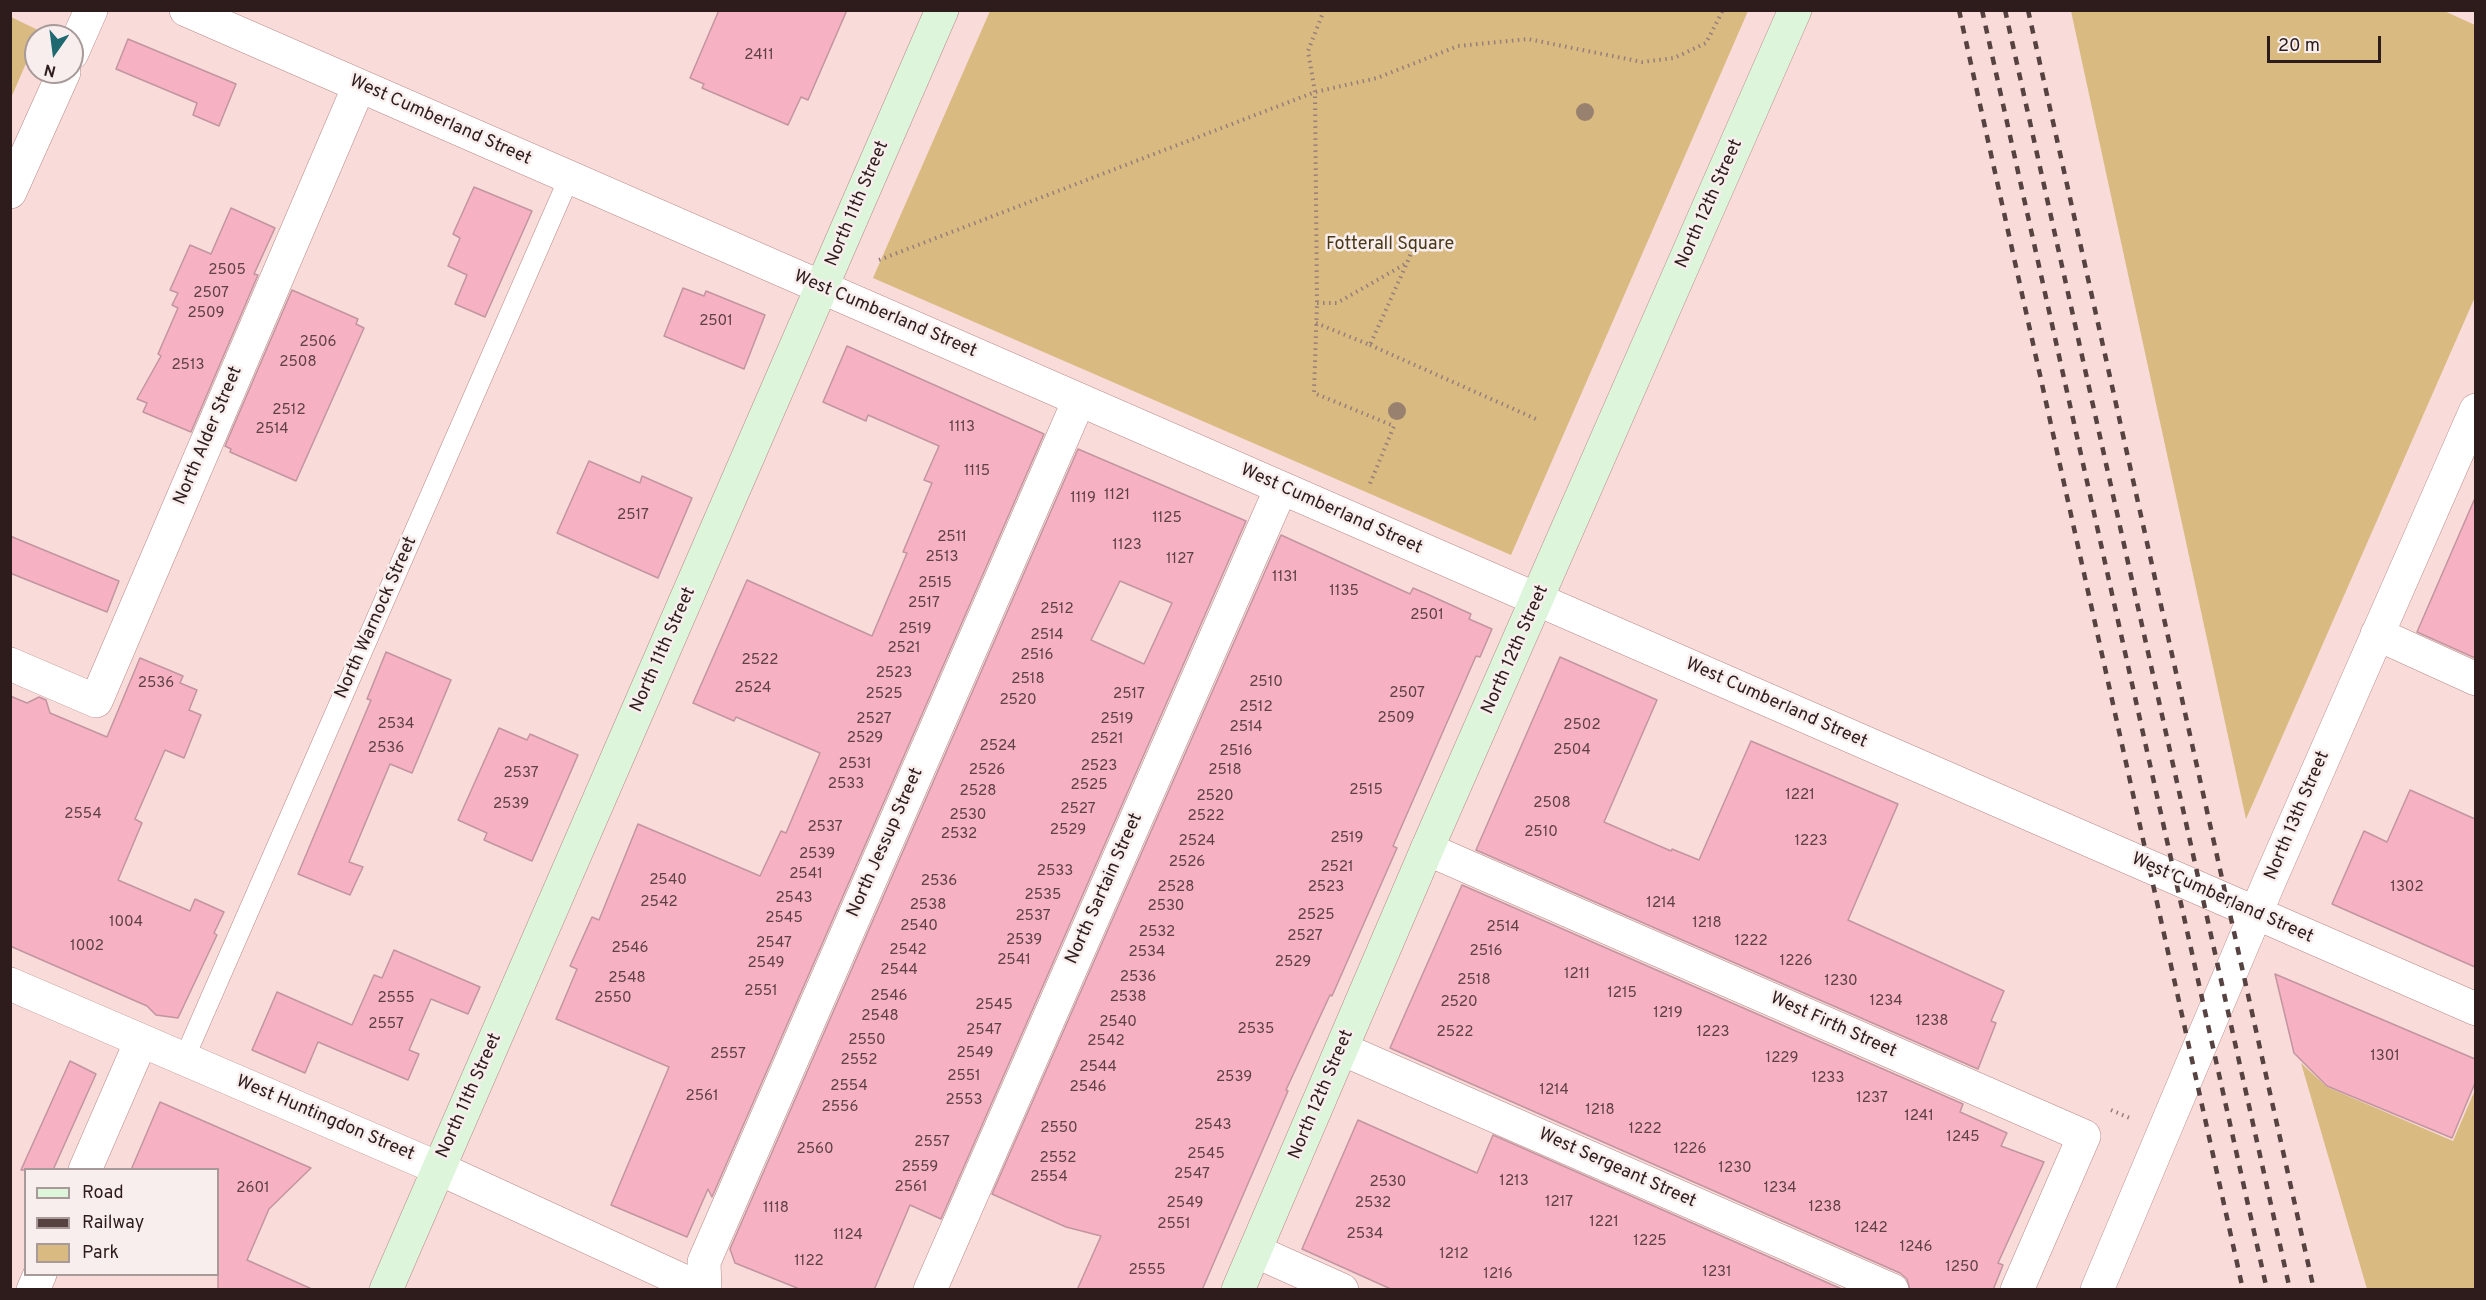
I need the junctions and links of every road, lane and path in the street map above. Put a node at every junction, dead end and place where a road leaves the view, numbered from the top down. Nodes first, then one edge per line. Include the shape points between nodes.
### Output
1 (91, 10) edge
2 (186, 10) edge
3 (942, 10) edge
4 (1324, 10) edge
5 (1723, 10) edge
6 (1795, 10) edge
7 (84, 26) edge
8 (59, 84) edge
9 (359, 86) junction
10 (1315, 92) junction
11 (569, 178) junction
12 (10, 192) edge
13 (1419, 236) dead end
14 (879, 260) dead end
15 (1407, 263) junction
16 (822, 288) junction
17 (1317, 303) junction
18 (1316, 323) junction
19 (1370, 345) junction
20 (1079, 400) junction
21 (2475, 410) edge
22 (1536, 419) dead end
23 (1369, 486) dead end
24 (1281, 488) junction
25 (1538, 600) junction
26 (2377, 634) junction
27 (10, 664) edge
28 (2475, 679) edge
29 (1427, 849) junction
30 (2256, 913) junction
31 (10, 984) edge
32 (2475, 1009) edge
33 (141, 1041) junction
34 (1342, 1049) junction
35 (184, 1059) junction
36 (86, 1168) edge
37 (438, 1168) junction
38 (1255, 1251) junction
39 (40, 1276) edge
40 (33, 1290) edge
41 (386, 1290) edge
42 (704, 1290) edge
43 (930, 1290) edge
44 (1238, 1290) edge
45 (1342, 1290) edge
46 (1892, 1290) edge
47 (2017, 1290) edge
48 (2097, 1290) edge

1 - 7 street
2 - 9 street, West Cumberland Street
3 - 16 main road, North 11th Street
4 - 10 path via 1308,51
5 - 10 path via 1706,43 1674,58 1642,62 1528,39 1458,46 1377,78
6 - 25 main road, North 12th Street
8 - 12 street
9 - 11 street, West Cumberland Street
9 - 27 street, North Alder Street via 96,701
10 - 14 path
10 - 17 path
11 - 16 street, West Cumberland Street
11 - 35 lane, North Warnock Street
13 - 15 path
15 - 17 path via 1337,303
15 - 19 path
16 - 20 street, West Cumberland Street
16 - 37 main road, North 11th Street
17 - 18 path
18 - 19 path
18 - 23 path via 1314,393 1394,426
19 - 22 path
20 - 24 street, West Cumberland Street
20 - 42 street, North Jessup Street via 704,1262
21 - 26 street, North 13th Street
24 - 25 street, West Cumberland Street
24 - 43 street, North Sartain Street
25 - 29 main road, North 12th Street
25 - 30 street, West Cumberland Street
26 - 28 street
26 - 30 street, North 13th Street
29 - 34 main road, North 12th Street
29 - 47 street, West Firth Street via 2084,1136
30 - 32 street, West Cumberland Street
30 - 48 street, North 13th Street
31 - 33 street, West Huntingdon Street
33 - 35 street, West Huntingdon Street
33 - 36 street
34 - 38 main road, North 12th Street
34 - 46 street, West Sergeant Street
35 - 37 street, West Huntingdon Street
37 - 41 main road, North 11th Street
37 - 42 street, West Huntingdon Street
38 - 44 main road, North 12th Street
38 - 45 street
39 - 40 street

